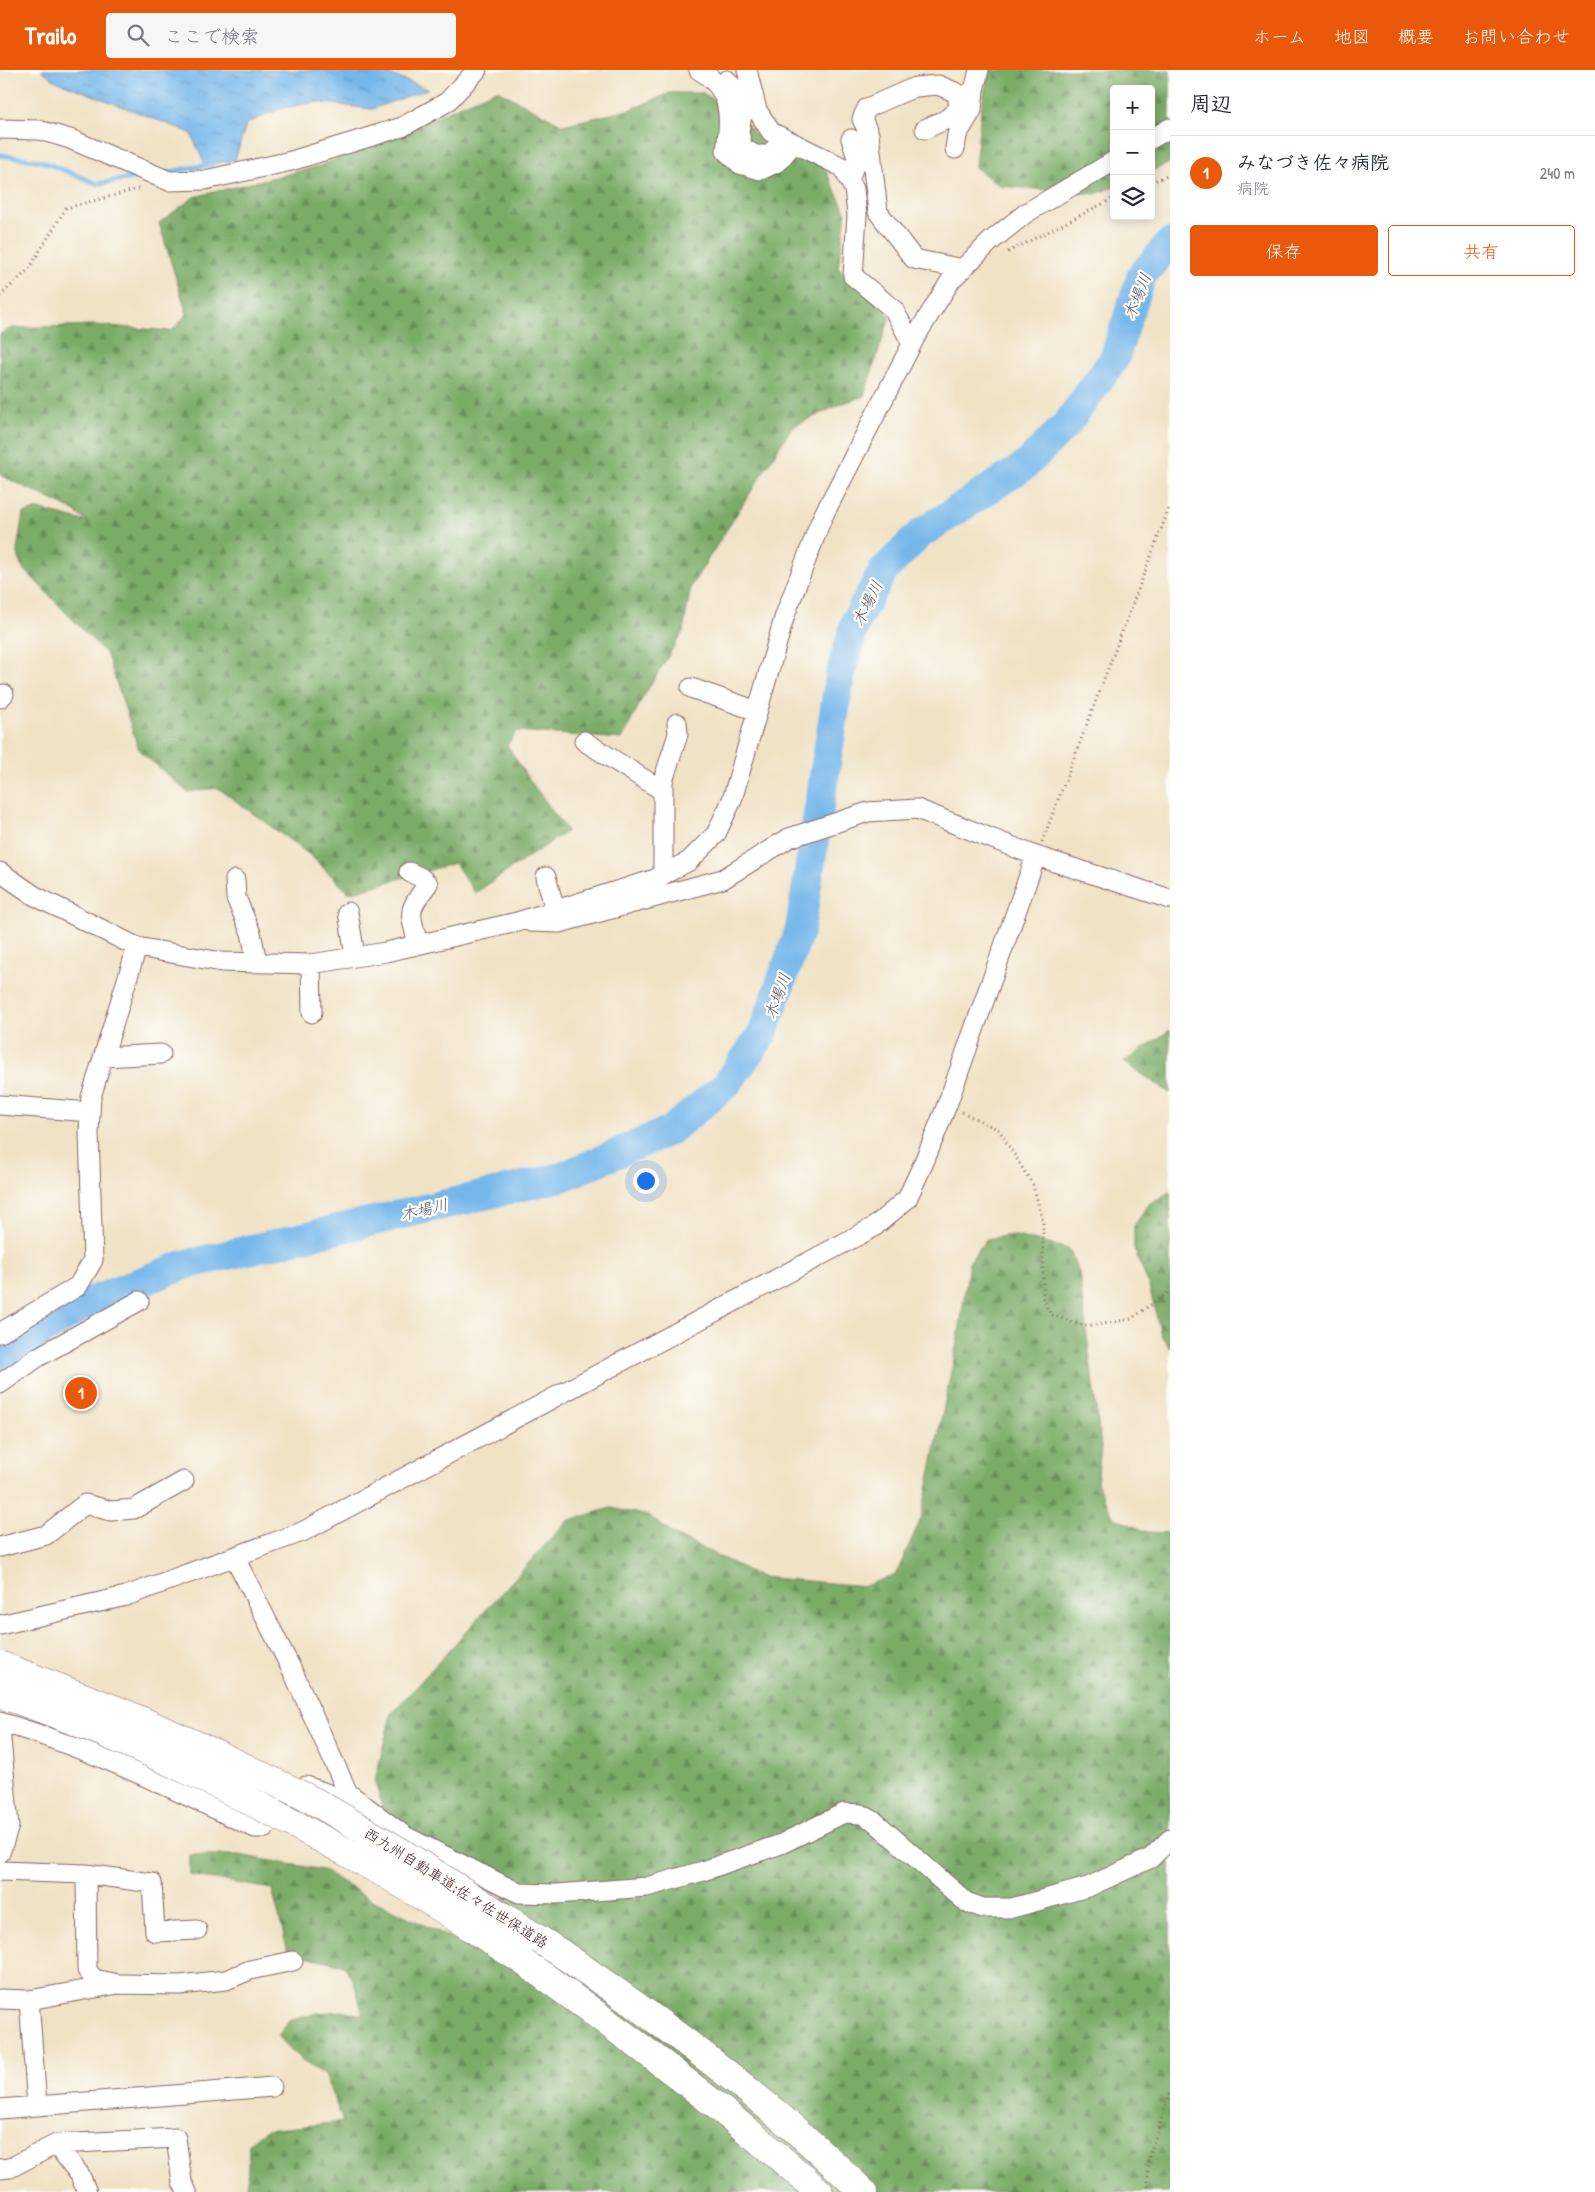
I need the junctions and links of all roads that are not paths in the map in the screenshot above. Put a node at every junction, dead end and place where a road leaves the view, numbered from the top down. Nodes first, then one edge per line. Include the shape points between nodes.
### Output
1 (477, 70) edge
2 (699, 70) edge
3 (718, 70) edge
4 (747, 70) edge
5 (979, 70) edge
6 (974, 90) junction
7 (958, 100) junction
8 (0, 128) edge
9 (1170, 128) edge
10 (925, 129) dead end
11 (1155, 137) edge
12 (851, 139) dead end
13 (789, 141) junction
14 (956, 149) dead end
15 (1110, 163) edge
16 (875, 182) junction
17 (851, 184) junction
18 (963, 269) junction
19 (912, 344) junction
20 (691, 688) dead end
21 (757, 711) junction
22 (677, 723) dead end
23 (584, 741) dead end
24 (663, 791) junction
25 (1036, 856) junction
26 (0, 872) edge
27 (409, 872) dead end
28 (663, 875) junction
29 (546, 876) dead end
30 (235, 880) dead end
31 (1170, 899) edge
32 (555, 910) junction
33 (348, 912) dead end
34 (518, 922) junction
35 (418, 944) junction
36 (137, 947) junction
37 (356, 956) junction
38 (257, 962) junction
39 (311, 964) junction
40 (312, 1013) dead end
41 (161, 1054) dead end
42 (103, 1057) junction
43 (0, 1105) edge
44 (90, 1112) junction
45 (139, 1301) dead end
46 (0, 1333) edge
47 (0, 1384) edge
48 (184, 1481) dead end
49 (0, 1547) edge
50 (235, 1558) junction
51 (0, 1625) edge
52 (0, 1665) edge
53 (0, 1694) edge
54 (0, 1722) edge
55 (0, 1728) edge
56 (358, 1800) junction
57 (1170, 1839) edge
58 (0, 1853) edge
59 (0, 1871) edge
60 (86, 1874) junction
61 (197, 1930) dead end
62 (293, 1961) dead end
63 (118, 1984) junction
64 (0, 2000) edge
65 (29, 2000) junction
66 (272, 2087) dead end
67 (37, 2106) junction
68 (0, 2109) edge
69 (56, 2144) junction
70 (0, 2169) edge
71 (87, 2192) edge
72 (188, 2192) edge
73 (819, 2192) edge
74 (863, 2192) edge

1 - 8 street via 447,102 402,126 291,161 204,180 168,181 70,139 39,130
2 - 13 street via 726,97 729,124 726,151 740,164 760,170 778,162
3 - 13 street via 734,88 742,109 740,132 743,148 755,155 769,156
4 - 13 street via 758,110 771,132
5 - 6 street
6 - 7 street
6 - 14 street via 972,110 957,136
7 - 10 street via 959,108 947,119
7 - 16 street via 957,93 938,85 915,86 867,108 862,119 869,134
9 - 11 street
12 - 17 street via 857,158
13 - 17 street via 842,167
15 - 18 street via 1026,213
16 - 17 street
16 - 18 street via 878,212 914,259
17 - 19 street via 857,215 853,276 894,310
18 - 19 street via 951,280
19 - 21 street via 822,518 785,615
20 - 21 street
21 - 28 street via 732,800 716,834 689,861
22 - 24 street via 678,734 663,781
23 - 24 street
24 - 28 street
25 - 31 street
25 - 34 street via 917,809 868,812 789,838 723,879 559,923
25 - 50 street via 947,1105 907,1199 874,1227 302,1532
26 - 36 street via 35,896
27 - 35 street via 428,884 416,898 410,912
28 - 32 street
29 - 32 street
30 - 38 street via 236,898 251,933
32 - 34 street
33 - 37 street
34 - 35 street
35 - 37 street
36 - 38 street via 222,962
36 - 42 street
37 - 39 street
38 - 39 street
39 - 40 street
41 - 42 street
42 - 44 street
43 - 44 street
44 - 46 street via 92,1260 78,1286
45 - 47 street via 38,1357
48 - 49 street via 134,1509 112,1511 85,1504 46,1535
50 - 51 street via 126,1596
50 - 56 street via 293,1672 348,1792
52 - 74 highway, 西九州自動車道;佐々佐世保道路, bridge via 122,1712 217,1754 314,1801 398,1850 634,2002 783,2120
53 - 73 highway, 西九州自動車道;佐々佐世保道路, bridge via 209,1780 378,1870 520,1959 604,2019 748,2130
54 - 56 street via 42,1734 120,1765 255,1828 265,1828 306,1786
55 - 58 street via 9,1826
56 - 57 street via 405,1836 519,1894 647,1887 781,1844 844,1813 861,1814 874,1821 966,1902 983,1908 1012,1908 1088,1887 1151,1858
59 - 60 street
60 - 61 street via 152,1883 155,1932
60 - 63 street via 87,1970 94,1978
62 - 63 street via 250,1970 226,1980 180,1985
63 - 65 street
64 - 65 street
65 - 67 street
66 - 67 street
67 - 68 street
69 - 70 street via 10,2168
69 - 71 street via 80,2175
69 - 72 street via 176,2138 182,2182

